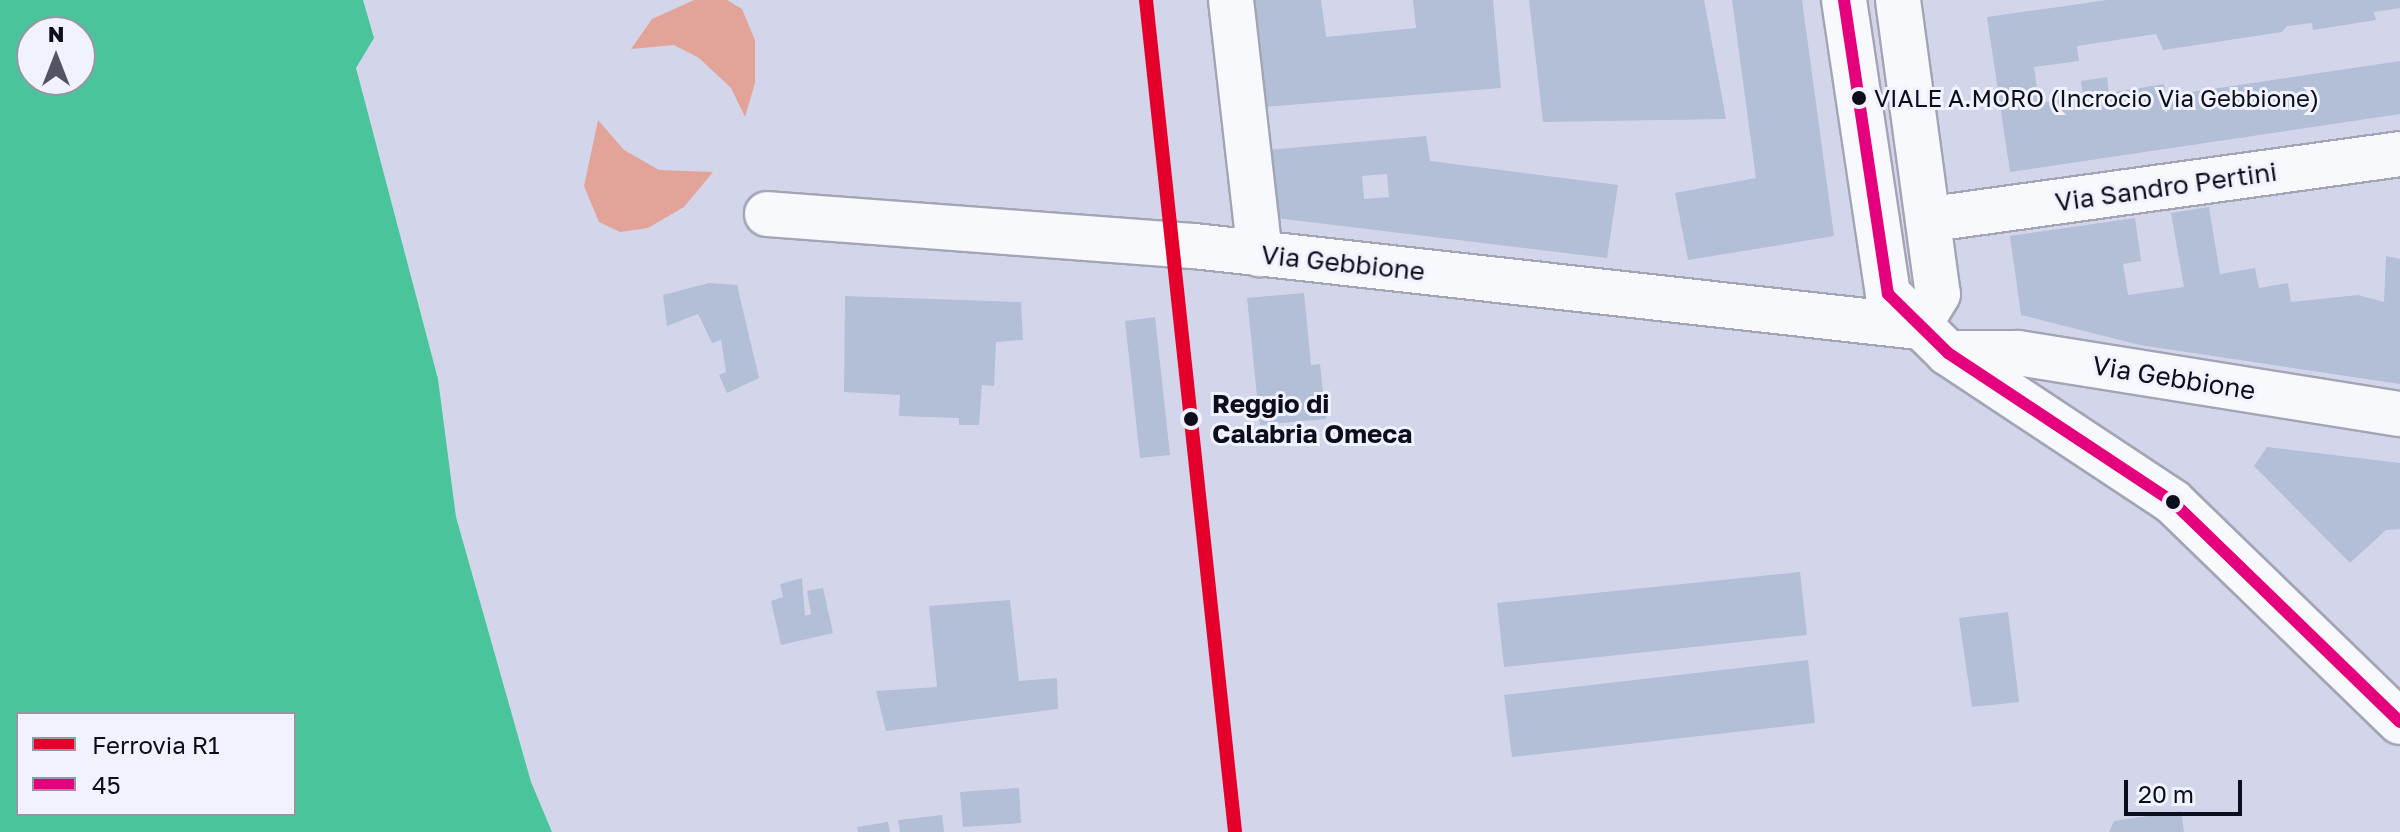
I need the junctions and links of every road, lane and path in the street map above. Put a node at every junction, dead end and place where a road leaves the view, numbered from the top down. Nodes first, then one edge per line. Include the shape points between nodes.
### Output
1 (1231, 0) edge
2 (1844, 0) edge
3 (1906, 1) edge
4 (2400, 154) edge
5 (767, 214) dead end
6 (1932, 219) junction
7 (1260, 254) junction
8 (1933, 340) junction
9 (2400, 414) edge
10 (2400, 722) edge

1 - 7 street
2 - 8 street via 1888,294
3 - 6 street
4 - 6 street, Via Sandro Pertini
5 - 7 street, Via Gebbione
6 - 8 street via 1938,294
7 - 8 street, Via Gebbione
8 - 9 street, Via Gebbione
8 - 10 street via 2173,502

